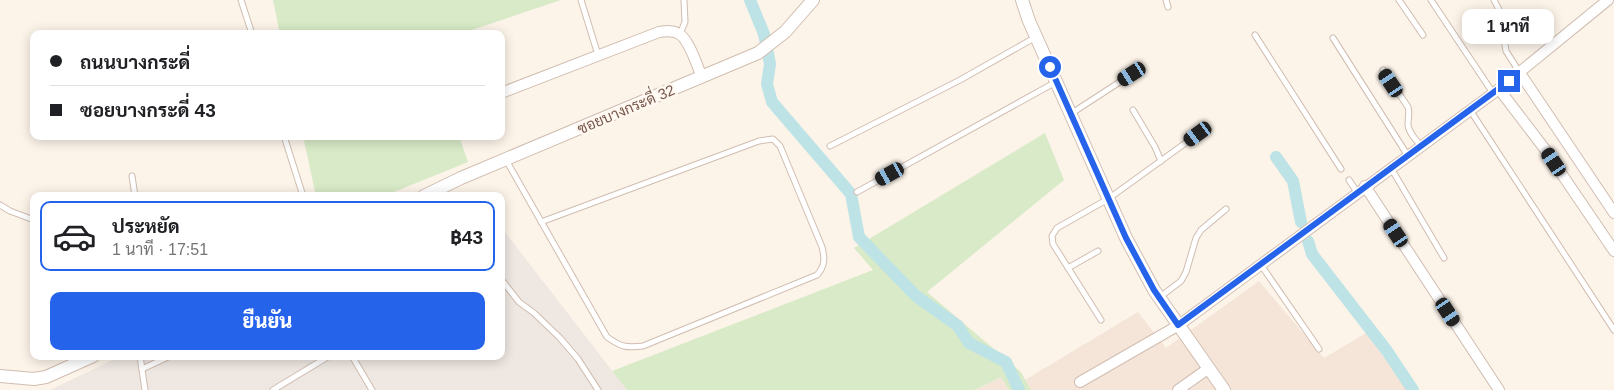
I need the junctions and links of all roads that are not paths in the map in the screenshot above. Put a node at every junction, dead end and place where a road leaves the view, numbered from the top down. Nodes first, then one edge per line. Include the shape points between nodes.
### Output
1 (242, 0) edge
2 (581, 0) edge
3 (684, 0) edge
4 (813, 0) edge
5 (1022, 0) edge
6 (1166, 0) edge
7 (1399, 0) edge
8 (1431, 0) edge
9 (1494, 0) edge
10 (1608, 0) edge
11 (1168, 7) dead end
12 (251, 30) edge
13 (680, 34) junction
14 (1255, 35) dead end
15 (1424, 35) dead end
16 (1036, 37) junction
17 (1333, 38) dead end
18 (598, 55) junction
19 (1383, 70) dead end
20 (1520, 73) junction
21 (1132, 74) dead end
22 (702, 77) junction
23 (1056, 81) junction
24 (505, 91) edge
25 (1496, 91) junction
26 (1133, 110) dead end
27 (1470, 110) junction
28 (1070, 114) junction
29 (1198, 134) dead end
30 (285, 140) edge
31 (830, 146) dead end
32 (1421, 146) junction
33 (1408, 156) junction
34 (506, 160) junction
35 (1161, 161) junction
36 (1391, 167) junction
37 (1341, 169) dead end
38 (132, 176) dead end
39 (1349, 180) dead end
40 (1361, 189) junction
41 (134, 192) edge
42 (302, 192) edge
43 (432, 192) edge
44 (857, 192) dead end
45 (1108, 199) junction
46 (0, 205) edge
47 (1226, 209) dead end
48 (1614, 213) edge
49 (30, 218) edge
50 (541, 222) junction
51 (1098, 250) dead end
52 (1614, 251) edge
53 (1444, 258) dead end
54 (1261, 264) junction
55 (1068, 268) junction
56 (505, 284) edge
57 (1159, 298) junction
58 (1101, 320) dead end
59 (1178, 325) junction
60 (1614, 330) edge
61 (1319, 349) dead end
62 (84, 360) edge
63 (141, 360) edge
64 (161, 360) edge
65 (322, 360) edge
66 (354, 360) edge
67 (1209, 368) junction
68 (142, 369) junction
69 (3, 379) edge
70 (1080, 382) dead end
71 (145, 390) edge
72 (273, 390) edge
73 (372, 390) edge
74 (598, 390) edge
75 (1178, 390) edge
76 (1224, 390) edge
77 (1499, 390) edge

1 - 12 lane
2 - 18 lane
3 - 13 lane via 685,22
4 - 22 street, ซอยบางกระดี่ 32 via 771,45 758,54
5 - 16 street
6 - 11 lane
7 - 15 lane
8 - 25 lane
9 - 20 lane via 1508,27 1504,39 1506,51
10 - 20 street
13 - 18 street via 659,32
13 - 22 street
14 - 37 lane
16 - 23 street
16 - 31 lane
17 - 33 lane
18 - 24 street
19 - 32 lane via 1408,107 1409,128
20 - 25 street
20 - 48 street
21 - 28 lane
22 - 34 street, ซอยบางกระดี่ 32
23 - 28 street
23 - 44 lane
25 - 27 street
25 - 52 street via 1544,148
26 - 35 lane
27 - 32 street
27 - 60 lane
28 - 45 street
29 - 35 lane
30 - 42 lane
32 - 33 street
33 - 36 street
34 - 43 street, ซอยบางกระดี่ 32
34 - 50 lane
35 - 45 lane
36 - 40 street
36 - 53 lane
38 - 41 lane
39 - 40 lane
40 - 54 street
40 - 77 street
45 - 55 lane via 1056,228 1052,236 1054,244
45 - 57 street
46 - 49 lane
47 - 57 lane via 1196,238 1181,281
50 - 50 lane via 607,337 620,346 632,348 818,275 825,258 780,146 773,140 758,141
51 - 55 lane
54 - 59 street
54 - 61 lane
55 - 58 lane
56 - 74 lane via 519,302 560,338
57 - 59 street
59 - 67 street
59 - 70 street
62 - 69 street via 46,377
63 - 68 lane
64 - 68 lane
65 - 72 lane
66 - 73 lane
67 - 75 street
67 - 76 street
68 - 71 lane

